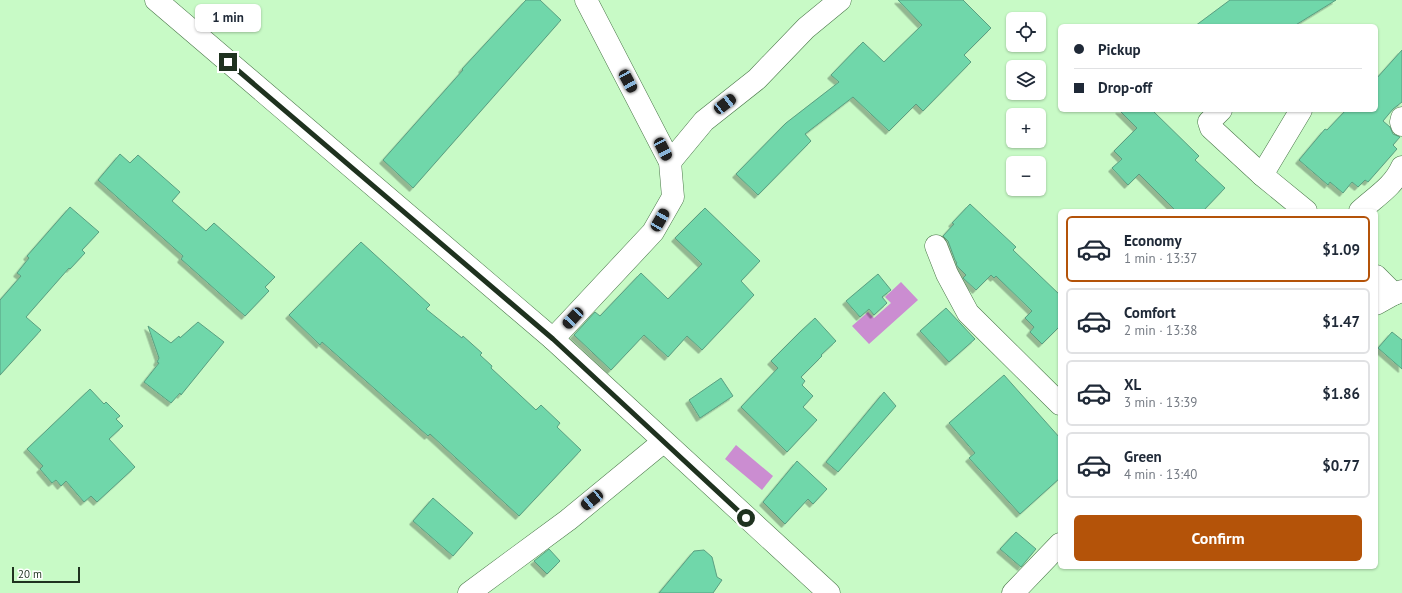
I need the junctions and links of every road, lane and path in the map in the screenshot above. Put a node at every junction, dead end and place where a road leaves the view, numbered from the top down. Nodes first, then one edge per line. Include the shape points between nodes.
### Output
1 (156, 0) edge
2 (586, 0) edge
3 (840, 0) edge
4 (1218, 112) edge
5 (1299, 112) edge
6 (1402, 118) edge
7 (1402, 125) edge
8 (670, 162) junction
9 (1402, 167) edge
10 (1262, 174) junction
11 (1304, 209) edge
12 (1362, 209) edge
13 (936, 246) dead end
14 (1378, 279) edge
15 (1391, 296) edge
16 (553, 339) junction
17 (1058, 402) edge
18 (663, 442) junction
19 (1058, 546) edge
20 (469, 593) edge
21 (829, 593) edge
22 (1012, 593) edge

1 - 16 street
2 - 8 street
3 - 8 street via 806,28 757,79 704,121
4 - 10 street via 1209,122 1211,128
5 - 10 street
6 - 7 street
8 - 16 street via 673,197 653,232
9 - 12 street via 1388,188
10 - 11 street
13 - 17 street via 950,280 968,313
14 - 15 street
16 - 18 street
18 - 20 street via 568,520
18 - 21 street
19 - 22 street

